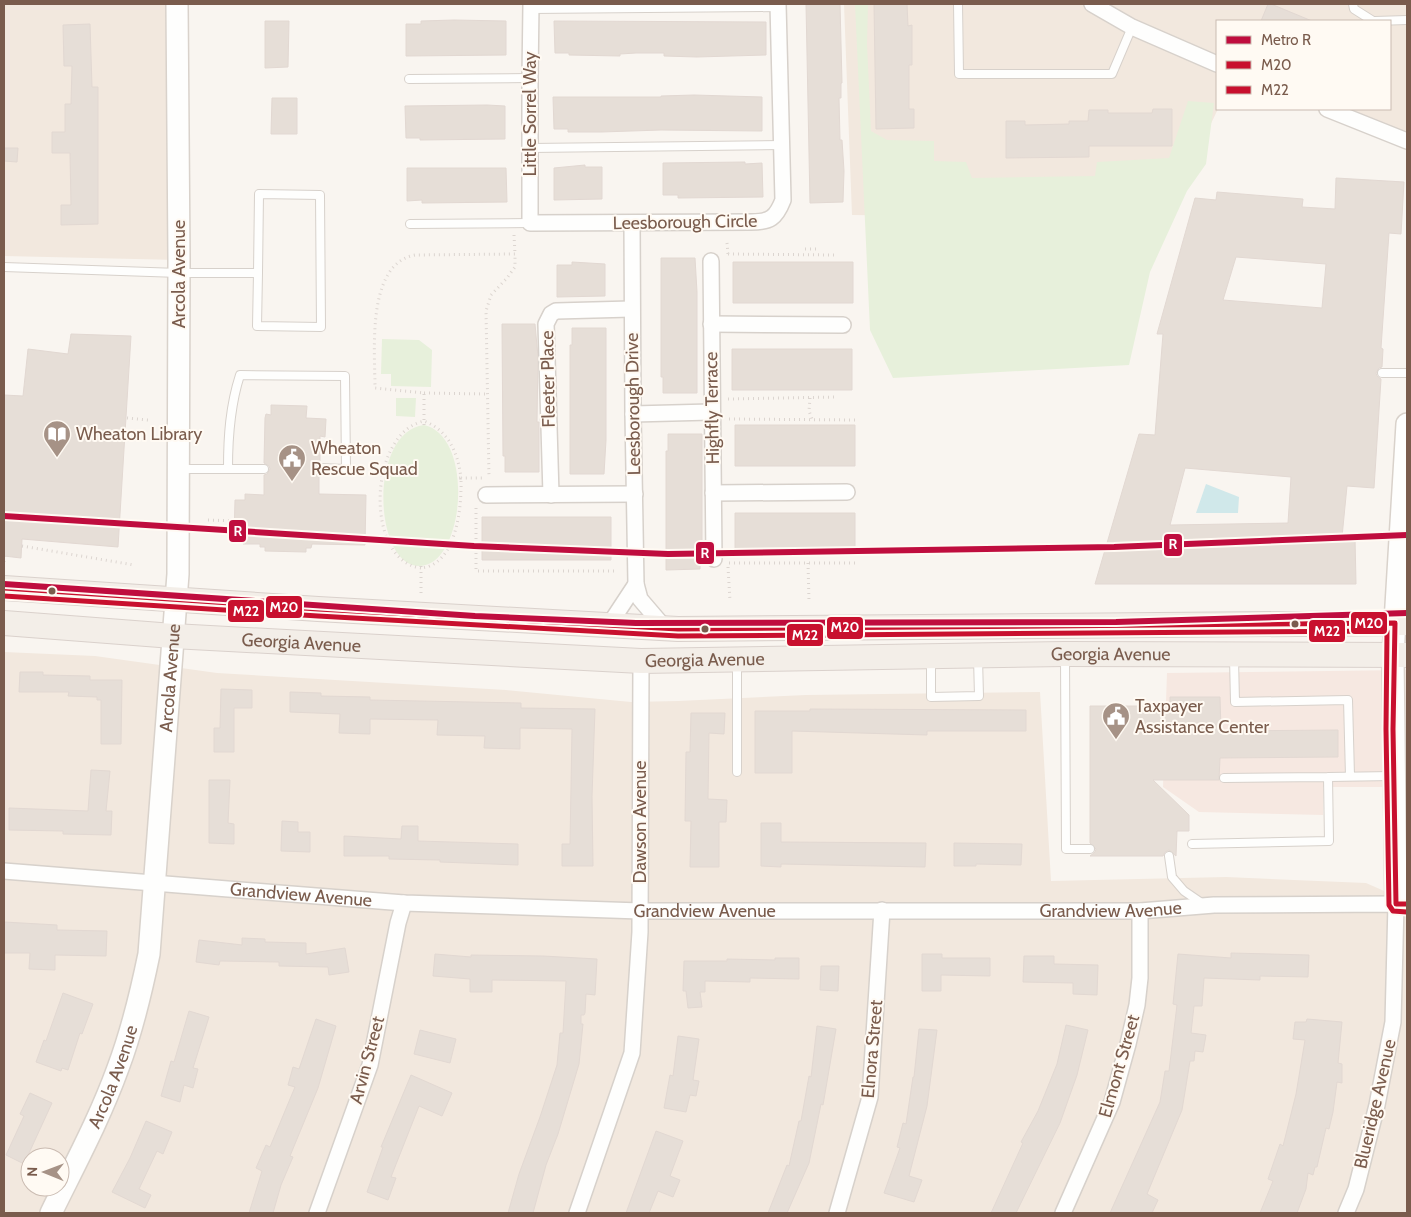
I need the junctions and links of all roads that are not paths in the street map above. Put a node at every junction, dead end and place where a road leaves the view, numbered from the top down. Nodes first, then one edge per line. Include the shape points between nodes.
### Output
1 (177, 4) edge
2 (958, 4) edge
3 (1092, 4) edge
4 (1353, 4) edge
5 (531, 6) edge
6 (778, 6) edge
7 (1372, 20) edge
8 (1391, 20) edge
9 (1407, 20) edge
10 (1132, 27) junction
11 (1216, 64) edge
12 (530, 78) junction
13 (409, 79) dead end
14 (1330, 110) edge
15 (1407, 141) edge
16 (782, 145) junction
17 (531, 148) junction
18 (632, 223) junction
19 (410, 224) dead end
20 (530, 224) junction
21 (711, 261) dead end
22 (4, 267) edge
23 (179, 273) junction
24 (258, 273) junction
25 (631, 310) junction
26 (711, 324) junction
27 (843, 326) dead end
28 (1382, 373) dead end
29 (1407, 373) edge
30 (711, 412) junction
31 (632, 414) junction
32 (1407, 424) edge
33 (228, 468) junction
34 (320, 468) dead end
35 (179, 469) junction
36 (264, 469) dead end
37 (847, 492) dead end
38 (713, 493) junction
39 (635, 494) junction
40 (551, 495) junction
41 (479, 496) road end
42 (721, 561) road end
43 (1402, 578) edge
44 (636, 584) junction
45 (4, 588) edge
46 (176, 600) junction
47 (4, 623) edge
48 (1401, 623) edge
49 (609, 625) junction
50 (664, 627) junction
51 (690, 628) junction
52 (173, 636) junction
53 (1234, 653) junction
54 (1064, 654) junction
55 (1400, 655) edge
56 (931, 656) junction
57 (978, 656) junction
58 (737, 660) junction
59 (641, 661) junction
60 (737, 772) dead end
61 (1350, 776) junction
62 (1328, 777) junction
63 (1224, 778) dead end
64 (1396, 781) junction
65 (1192, 844) dead end
66 (1090, 849) dead end
67 (1169, 856) dead end
68 (4, 871) edge
69 (155, 882) junction
70 (404, 903) junction
71 (1401, 904) edge
72 (1205, 906) junction
73 (882, 910) junction
74 (640, 911) junction
75 (1140, 911) junction
76 (51, 1213) edge
77 (317, 1213) edge
78 (577, 1213) edge
79 (837, 1213) edge
80 (1063, 1213) edge
81 (1346, 1213) edge

1 - 23 street, Arcola Avenue
2 - 10 lane via 959,74 1112,74
3 - 10 street
4 - 7 lane via 1354,9
5 - 6 lane
5 - 12 street, Little Sorrel Way
6 - 16 street, Leesborough Circle
8 - 9 lane
10 - 11 street
12 - 13 lane
12 - 17 street, Little Sorrel Way
14 - 15 street
16 - 17 lane
16 - 18 street, Leesborough Circle via 783,200 772,218 764,222
17 - 20 street, Little Sorrel Way
18 - 20 street, Leesborough Circle
18 - 25 street, Leesborough Drive
19 - 20 lane, Leesborough Circle
21 - 26 street, Highfly Terrace
22 - 23 lane
23 - 24 lane
23 - 35 street, Arcola Avenue
24 - 24 lane via 259,194 320,195 321,327 257,326
25 - 31 street, Leesborough Drive
25 - 40 street, Fleeter Place via 556,311 546,324
26 - 27 street
26 - 30 street, Highfly Terrace
28 - 29 lane
30 - 31 street
30 - 38 street, Highfly Terrace
31 - 39 street, Leesborough Drive
32 - 43 street, Blueridge Avenue
33 - 34 lane via 230,416 240,375 345,376 346,469
33 - 35 lane
33 - 36 lane
35 - 46 street, Arcola Avenue
37 - 38 street
38 - 42 street, Highfly Terrace
39 - 40 street
39 - 44 street, Leesborough Drive
40 - 41 street
43 - 48 street, Blueridge Avenue
44 - 49 street
44 - 50 street, Leesborough Drive via 640,599
45 - 46 main road, Georgia Avenue
46 - 49 main road, Georgia Avenue
46 - 52 street, Arcola Avenue
47 - 52 main road, Georgia Avenue
48 - 51 main road, Georgia Avenue
48 - 55 street, Blueridge Avenue
49 - 50 main road, Georgia Avenue
49 - 59 main road via 628,641
50 - 51 main road, Georgia Avenue
51 - 59 main road
52 - 59 main road, Georgia Avenue
52 - 69 street, Arcola Avenue
53 - 54 main road, Georgia Avenue
53 - 55 main road, Georgia Avenue
53 - 61 lane via 1235,702 1348,700
54 - 57 main road, Georgia Avenue
54 - 66 lane via 1066,849
55 - 64 street, Blueridge Avenue
56 - 57 main road, Georgia Avenue
56 - 57 lane via 931,697 978,696
56 - 58 main road, Georgia Avenue
58 - 59 main road, Georgia Avenue
58 - 60 lane
59 - 74 street, Dawson Avenue
61 - 62 lane
61 - 64 lane
62 - 63 lane
62 - 65 lane via 1329,841
64 - 71 street, Blueridge Avenue
67 - 72 lane via 1172,876 1184,891
68 - 69 street, Grandview Avenue
69 - 70 street, Grandview Avenue
69 - 76 street, Arcola Avenue via 149,954 137,1012 118,1069
70 - 74 street, Grandview Avenue
70 - 77 street, Arvin Street via 370,1065
71 - 72 street, Grandview Avenue
71 - 81 street, Blueridge Avenue via 1393,1022 1377,1106 1356,1189
72 - 75 street, Grandview Avenue
73 - 74 street, Grandview Avenue
73 - 75 street, Grandview Avenue
73 - 79 street, Elnora Street via 870,1097
74 - 78 street, Dawson Avenue via 632,1053
75 - 80 street, Elmont Street via 1140,978 1128,1044 1112,1102

